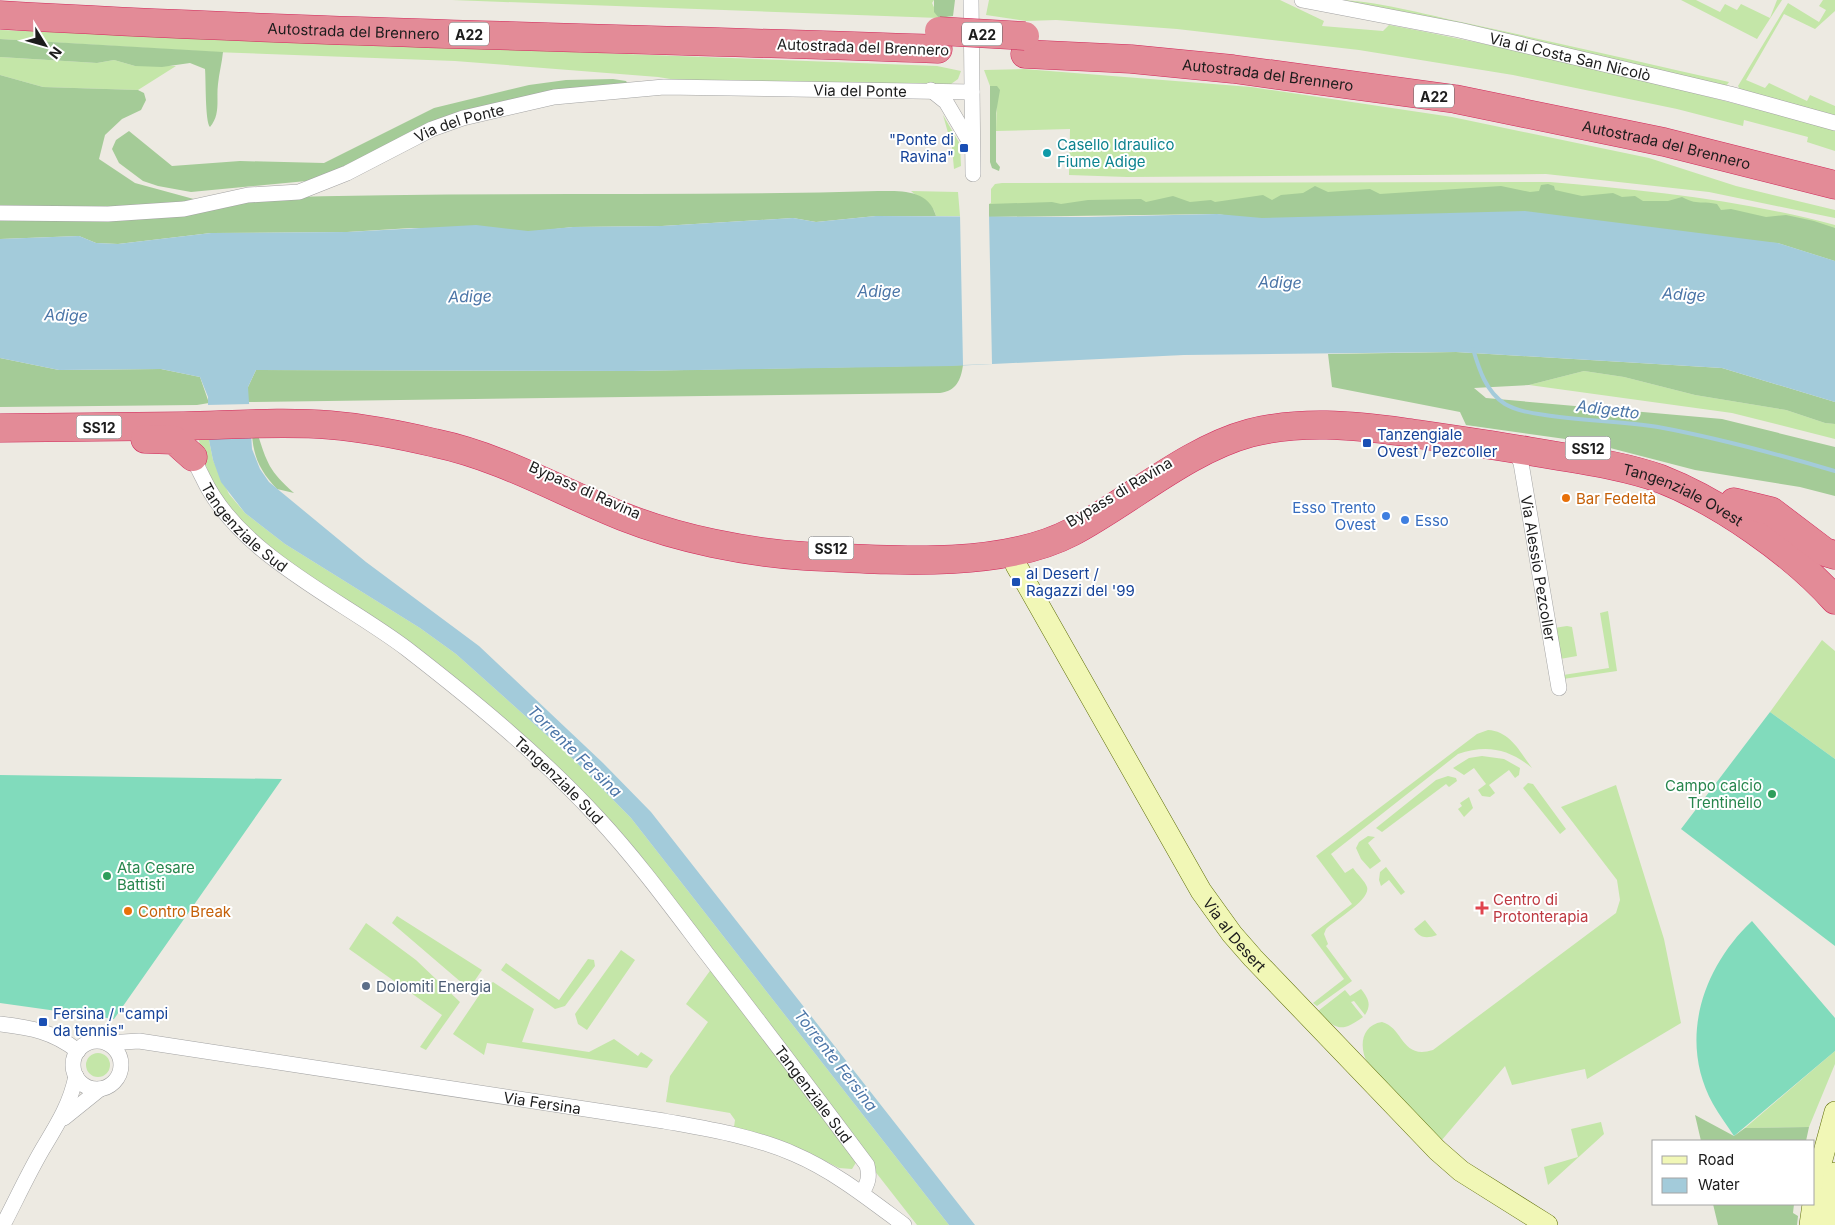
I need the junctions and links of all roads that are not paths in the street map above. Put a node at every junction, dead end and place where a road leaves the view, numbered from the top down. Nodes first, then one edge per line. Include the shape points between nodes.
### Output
1 (34, 0) edge
2 (972, 0) edge
3 (1302, 0) edge
4 (0, 15) edge
5 (938, 40) junction
6 (1025, 45) junction
7 (931, 90) junction
8 (972, 92) junction
9 (1835, 123) edge
10 (972, 147) junction
11 (1835, 168) edge
12 (973, 174) dead end
13 (1835, 185) edge
14 (0, 214) edge
15 (1326, 419) junction
16 (328, 420) junction
17 (196, 421) junction
18 (4, 424) edge
19 (1515, 449) junction
20 (193, 457) junction
21 (1734, 502) junction
22 (1835, 555) edge
23 (1023, 556) junction
24 (1835, 580) edge
25 (1835, 600) edge
26 (1559, 688) dead end
27 (0, 1024) edge
28 (107, 1043) junction
29 (157, 1044) junction
30 (78, 1051) junction
31 (121, 1069) junction
32 (76, 1076) junction
33 (100, 1089) junction
34 (1835, 1112) edge
35 (61, 1120) junction
36 (1835, 1173) edge
37 (862, 1193) junction
38 (1815, 1195) edge
39 (1813, 1205) edge
40 (3, 1225) edge
41 (904, 1225) edge
42 (1546, 1225) edge
43 (1810, 1225) edge
44 (1826, 1225) edge

1 - 5 highway, Autostrada del Brennero / A22
2 - 8 street
3 - 9 street, Via di Costa San Nicolò via 1459,30 1730,94
4 - 5 highway, Autostrada del Brennero / A22 via 125,22
5 - 6 highway, Autostrada del Brennero / A22
6 - 11 highway, Autostrada del Brennero / A22 via 1246,53 1455,81 1664,124
6 - 13 highway, Autostrada del Brennero / A22 via 1455,99 1664,142
7 - 8 street, Via del Ponte
7 - 10 street via 946,102
7 - 14 street, Via del Ponte via 664,87 554,97 463,118 432,129 347,173 300,192 248,194 184,209 108,214
8 - 10 street
10 - 12 street
15 - 16 highway, Bypass di Ravina / SS12 via 1265,419 1228,431 1145,475 1108,501 1061,527 974,547 886,550 761,542 690,529 637,514 537,468 444,434
15 - 19 highway, Tangenziale Ovest / SS12
15 - 21 highway, Tangenziale Ovest / SS12 via 1432,425 1614,452 1666,469
15 - 23 highway, Bypass di Ravina / SS12 via 1269,429 1232,440 1151,483 1114,509
16 - 17 highway, SS12
16 - 23 highway, Bypass di Ravina / SS12 via 441,444 534,476 627,518 733,546 797,556 934,560 986,555
17 - 18 highway, SS12
17 - 20 street, Tangenziale Sud
18 - 20 highway via 32,439 174,440
19 - 25 highway, Tangenziale Ovest / SS12 via 1625,469 1696,495 1798,564
19 - 26 street, Via Alessio Pezcoller via 1521,464
20 - 37 street, Tangenziale Sud via 218,503 251,540 330,598 385,633 468,696 525,745 599,819 645,873 867,1165 868,1185
21 - 22 highway via 1771,511 1825,552
21 - 24 highway, Tangenziale Ovest / SS12 via 1805,552
23 - 42 street, Via al Desert via 1196,882 1232,934 1437,1150 1461,1171
27 - 30 street via 42,1030
28 - 29 street, Via Fersina via 139,1041
28 - 30 street, Via Fersina via 91,1042
28 - 31 street via 118,1054
29 - 31 street, Via Fersina via 140,1048
29 - 37 street, Via Fersina via 728,1133 796,1155
30 - 32 street, Via Fersina via 73,1064
31 - 33 street, Via Fersina via 114,1082
32 - 33 street via 86,1086
32 - 35 street, Via Fersina via 72,1097
33 - 35 street, Via Fersina
34 - 38 street
35 - 40 street, Via Fersina
36 - 44 street
37 - 41 street, Via Fersina
39 - 43 street

